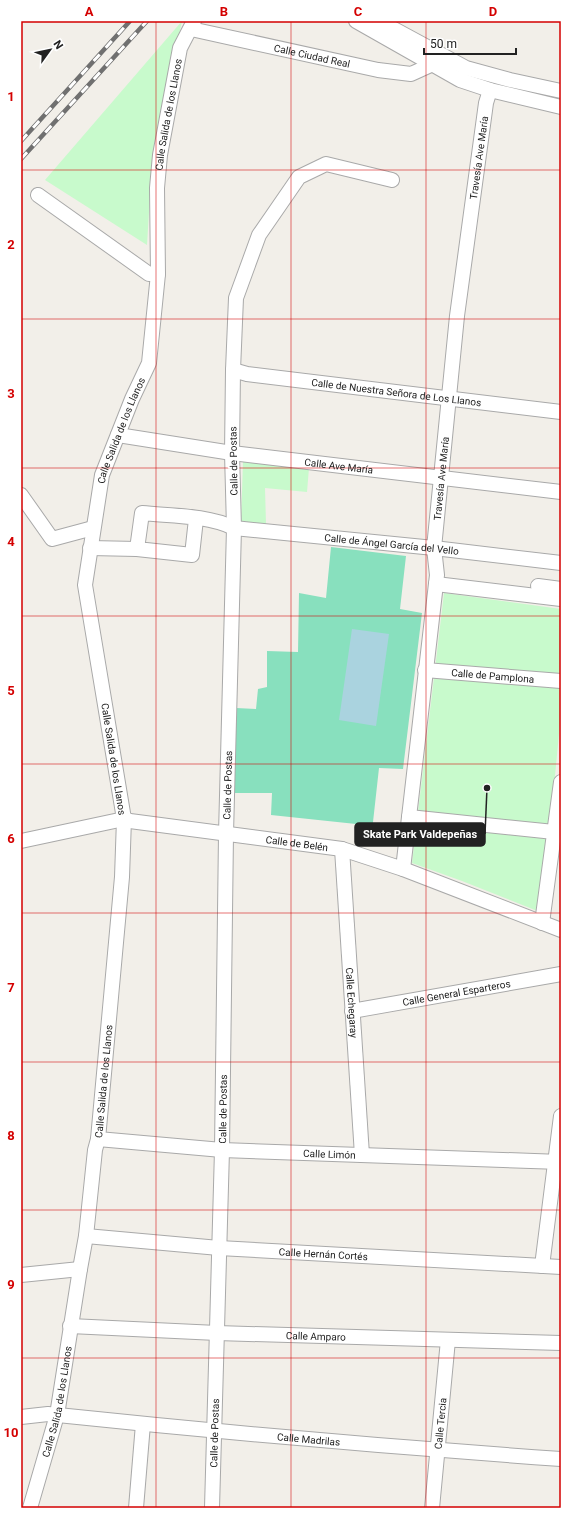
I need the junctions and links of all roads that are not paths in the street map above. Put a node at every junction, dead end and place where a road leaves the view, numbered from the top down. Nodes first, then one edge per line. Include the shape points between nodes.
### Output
1 (356, 21) edge
2 (379, 21) edge
3 (192, 25) edge
4 (433, 64) junction
5 (490, 90) junction
6 (561, 91) edge
7 (561, 107) edge
8 (392, 180) dead end
9 (38, 195) dead end
10 (158, 274) junction
11 (233, 370) junction
12 (449, 399) junction
13 (561, 412) edge
14 (118, 435) junction
15 (232, 453) junction
16 (441, 478) junction
17 (561, 492) edge
18 (21, 495) edge
19 (196, 519) junction
20 (229, 525) junction
21 (93, 528) junction
22 (90, 548) junction
23 (434, 548) junction
24 (137, 549) junction
25 (561, 563) edge
26 (436, 580) junction
27 (561, 589) edge
28 (561, 599) edge
29 (425, 670) junction
30 (561, 681) edge
31 (561, 782) edge
32 (408, 817) junction
33 (124, 819) junction
34 (226, 834) junction
35 (556, 839) edge
36 (21, 841) edge
37 (342, 849) junction
38 (404, 869) junction
39 (542, 923) junction
40 (561, 930) edge
41 (561, 974) edge
42 (352, 1011) junction
43 (561, 1116) edge
44 (98, 1139) junction
45 (222, 1150) junction
46 (362, 1156) junction
47 (558, 1162) edge
48 (86, 1236) junction
49 (219, 1248) junction
50 (542, 1266) junction
51 (561, 1267) edge
52 (80, 1269) junction
53 (21, 1275) edge
54 (70, 1326) junction
55 (217, 1333) junction
56 (448, 1340) junction
57 (561, 1343) edge
58 (57, 1415) junction
59 (21, 1417) edge
60 (143, 1424) junction
61 (213, 1431) junction
62 (438, 1450) junction
63 (561, 1459) edge
64 (30, 1508) edge
65 (136, 1508) edge
66 (212, 1508) edge
67 (432, 1508) edge

1 - 4 street
2 - 6 street via 466,68
3 - 4 street, Calle Ciudad Real via 378,70 411,74
3 - 10 street, Calle Salida de los Llanos via 180,48 160,155 157,188
4 - 5 street via 460,80
5 - 7 street
5 - 12 street, Travesía Ave María via 486,103 458,308
8 - 11 street, Calle de Postas via 326,164 299,177 259,235 236,298
9 - 10 street via 149,274
10 - 14 street, Calle Salida de los Llanos via 150,363
11 - 12 street, Calle de Nuestra Señora de Los Llanos via 247,374
11 - 15 street, Calle de Postas
12 - 13 street, Calle de Nuestra Señora de Los Llanos
12 - 16 street, Travesía Ave María
14 - 15 street, Calle Ave María
14 - 21 street, Calle Salida de los Llanos via 102,475
15 - 16 street, Calle Ave María
15 - 20 street, Calle de Postas
16 - 17 street, Calle Ave María
16 - 23 street, Travesía Ave María
18 - 21 street via 52,539
19 - 20 street, Calle de Ángel García del Vello
19 - 24 street via 192,555
19 - 24 street, Calle de Ángel García del Vello via 142,512
20 - 23 street, Calle de Ángel García del Vello
20 - 34 street, Calle de Postas
21 - 22 street, Calle Salida de los Llanos
22 - 24 street
22 - 33 street, Calle Salida de los Llanos via 85,585
23 - 25 street, Calle de Ángel García del Vello
23 - 26 street, Travesía Ave María
26 - 27 street
26 - 28 street
26 - 29 street, Travesía Ave María
29 - 30 street, Calle de Pamplona
29 - 32 street, Travesía Ave María
31 - 35 street
32 - 35 street
32 - 38 street, Travesía Ave María
33 - 34 street, Calle de Belén
33 - 36 street, Calle de Belén
33 - 44 street, Calle Salida de los Llanos via 122,878
34 - 37 street, Calle de Belén
34 - 45 street, Calle de Postas
35 - 39 street
37 - 38 street, Calle de Belén
37 - 42 street, Calle Echegaray
38 - 39 street, Calle de Belén
39 - 40 street, Calle de Belén
41 - 42 street, Calle General Esparteros
42 - 46 street, Calle Echegaray
43 - 47 street
44 - 45 street, Calle Limón
44 - 48 street, Calle Salida de los Llanos
45 - 46 street, Calle Limón
45 - 49 street, Calle de Postas
46 - 47 street, Calle Limón
47 - 50 street
48 - 49 street, Calle Hernán Cortés
48 - 52 street, Calle Salida de los Llanos
49 - 50 street, Calle Hernán Cortés
49 - 55 street, Calle de Postas
50 - 51 street, Calle Hernán Cortés
52 - 53 street
52 - 54 street, Calle Salida de los Llanos
54 - 55 street, Calle Amparo
54 - 58 street, Calle Salida de los Llanos
55 - 56 street, Calle Amparo
55 - 61 street, Calle de Postas
56 - 57 street, Calle Amparo
56 - 62 street, Calle Tercia
58 - 59 street, Calle Madrilas
58 - 60 street, Calle Madrilas
58 - 64 street, Calle Salida de los Llanos
60 - 61 street, Calle Madrilas
60 - 65 street
61 - 62 street, Calle Madrilas
61 - 66 street, Calle de Postas
62 - 63 street, Calle Madrilas
62 - 67 street, Calle Tercia

